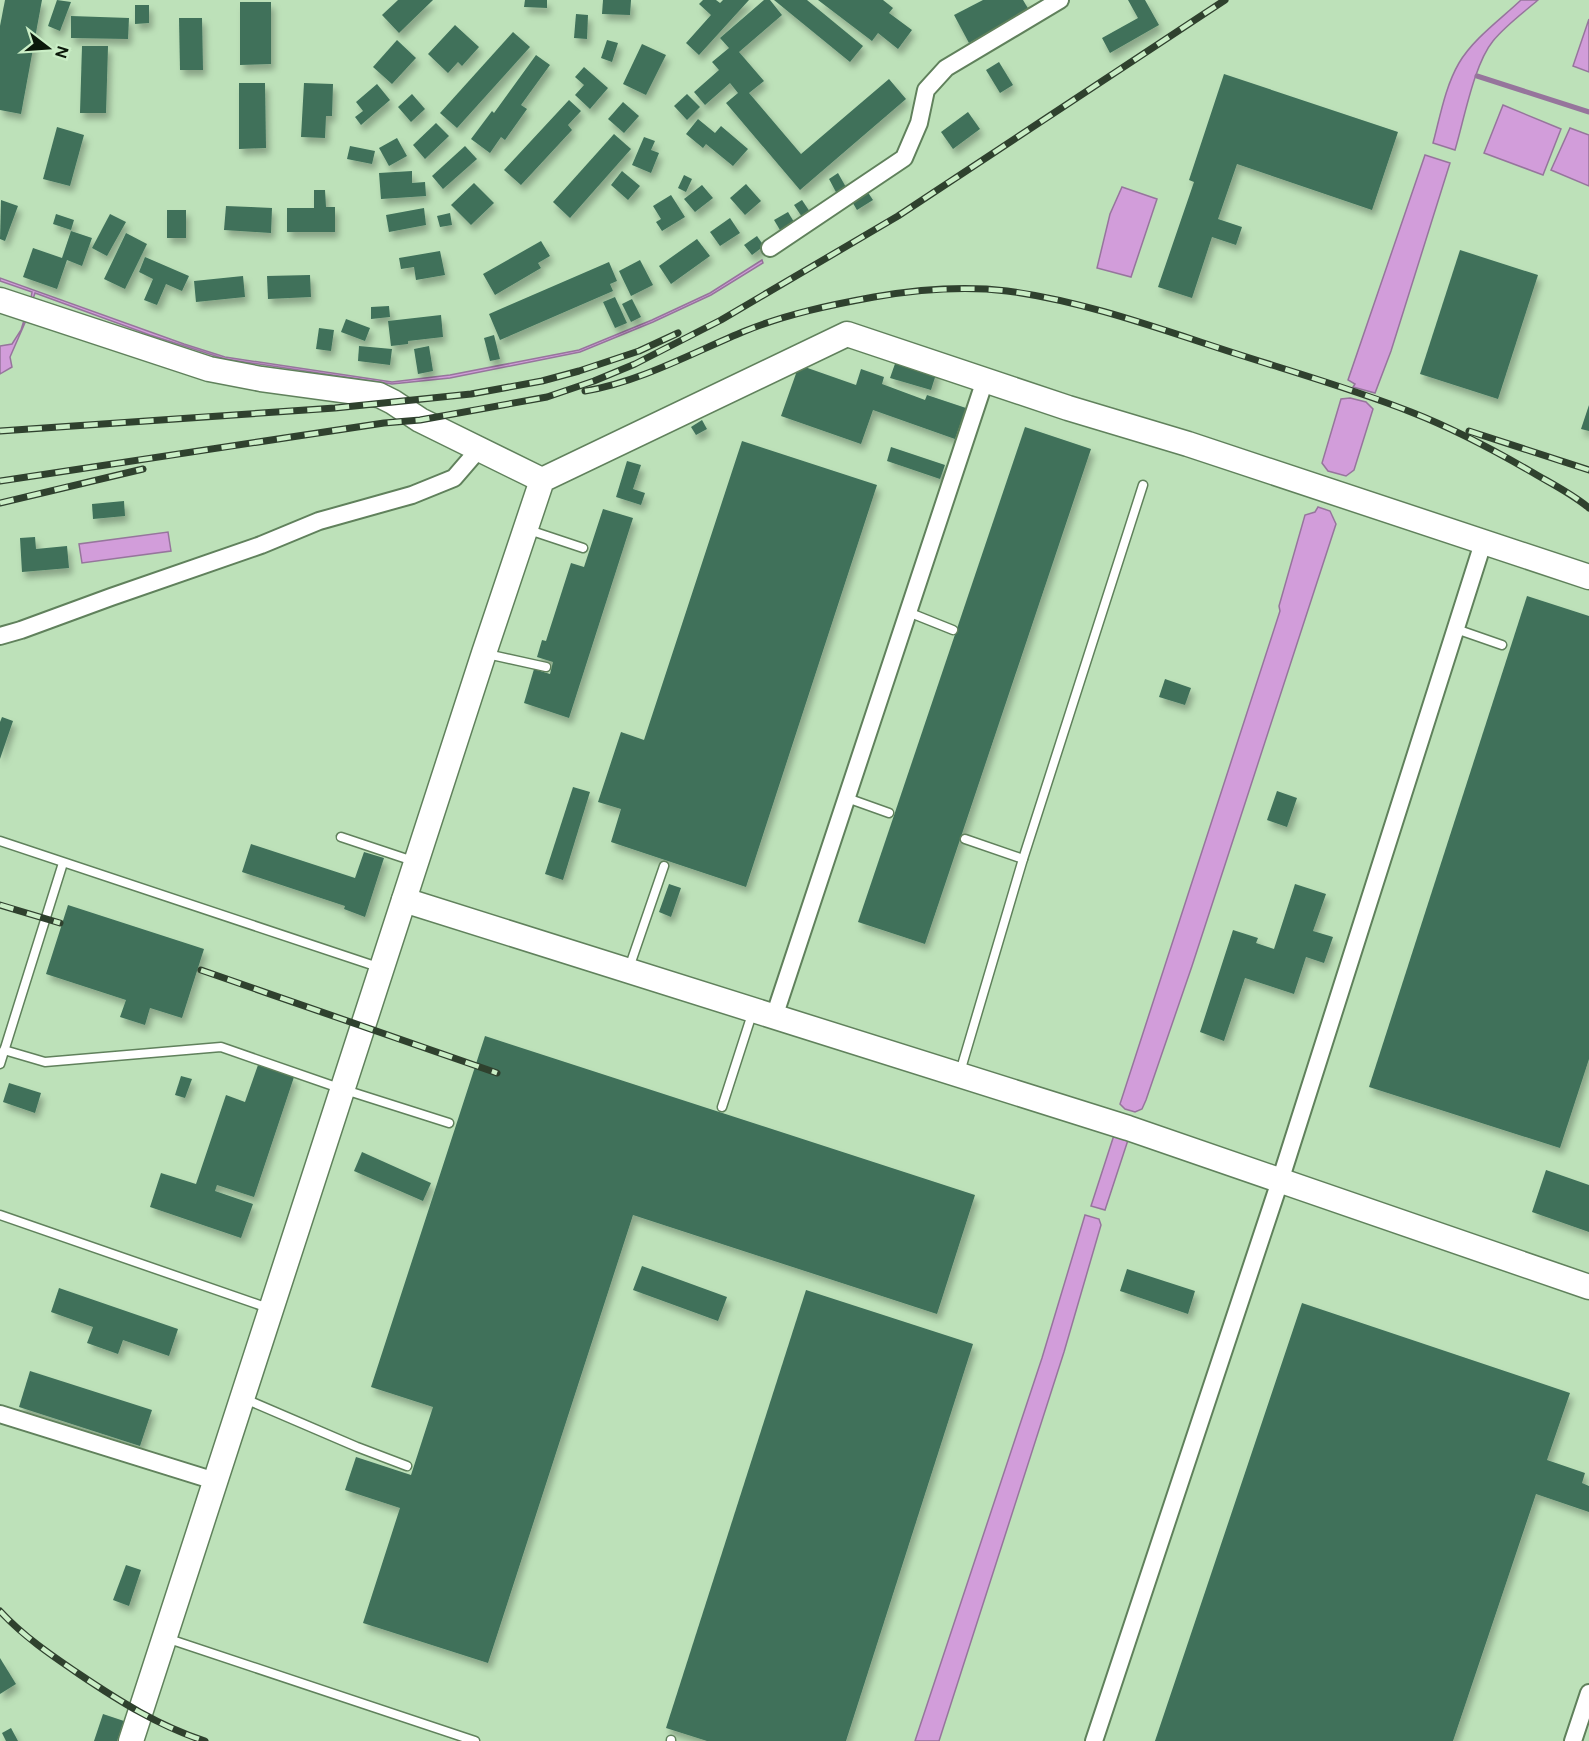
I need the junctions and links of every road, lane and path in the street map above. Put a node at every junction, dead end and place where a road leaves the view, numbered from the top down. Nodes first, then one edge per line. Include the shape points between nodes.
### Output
1 (1060, 0) edge
2 (770, 248) dead end
3 (0, 300) edge
4 (985, 380) junction
5 (479, 449) junction
6 (542, 480) junction
7 (1143, 485) dead end
8 (526, 529) junction
9 (1483, 543) junction
10 (583, 548) dead end
11 (1589, 577) edge
12 (908, 612) junction
13 (1456, 629) junction
14 (953, 630) dead end
15 (0, 636) edge
16 (1502, 645) dead end
17 (484, 653) junction
18 (546, 667) dead end
19 (847, 798) junction
20 (889, 813) dead end
21 (341, 837) dead end
22 (965, 839) dead end
23 (0, 841) edge
24 (1023, 859) junction
25 (63, 862) junction
26 (416, 862) junction
27 (664, 866) dead end
28 (404, 900) junction
29 (382, 968) junction
30 (628, 971) junction
31 (764, 1014) junction
32 (4, 1050) junction
33 (0, 1064) edge
34 (959, 1075) junction
35 (342, 1089) junction
36 (722, 1107) dead end
37 (449, 1123) dead end
38 (1280, 1180) junction
39 (0, 1215) edge
40 (1589, 1287) edge
41 (271, 1309) junction
42 (242, 1398) junction
43 (0, 1414) edge
44 (407, 1466) dead end
45 (215, 1481) junction
46 (165, 1638) junction
47 (1589, 1693) edge
48 (131, 1741) edge
49 (475, 1741) edge
50 (1094, 1741) edge
51 (1573, 1741) edge

1 - 2 street via 945,68 926,90 919,123 904,158
3 - 5 street via 209,369 379,395
4 - 6 street via 847,334
4 - 9 street
4 - 12 street
5 - 6 street
5 - 15 street via 454,478 412,495 319,521
6 - 8 street
7 - 24 lane
8 - 10 lane
8 - 17 street
9 - 11 street
9 - 13 street
12 - 14 lane
12 - 19 street
13 - 16 lane
13 - 38 street
17 - 18 lane
17 - 26 street
19 - 20 lane
19 - 31 street
21 - 26 lane
22 - 24 lane
23 - 25 lane
24 - 34 lane
25 - 29 lane
25 - 32 lane
26 - 28 street
27 - 30 lane
28 - 29 street
28 - 30 street
29 - 35 street
30 - 31 street
31 - 34 street
31 - 36 lane
32 - 33 lane
32 - 35 lane via 45,1062 221,1047
34 - 38 street
35 - 37 lane
35 - 41 street
38 - 40 street
38 - 50 street
39 - 41 lane
41 - 42 street
42 - 44 lane
42 - 45 street
43 - 45 street
45 - 46 street
46 - 48 street
46 - 49 lane
47 - 51 street

